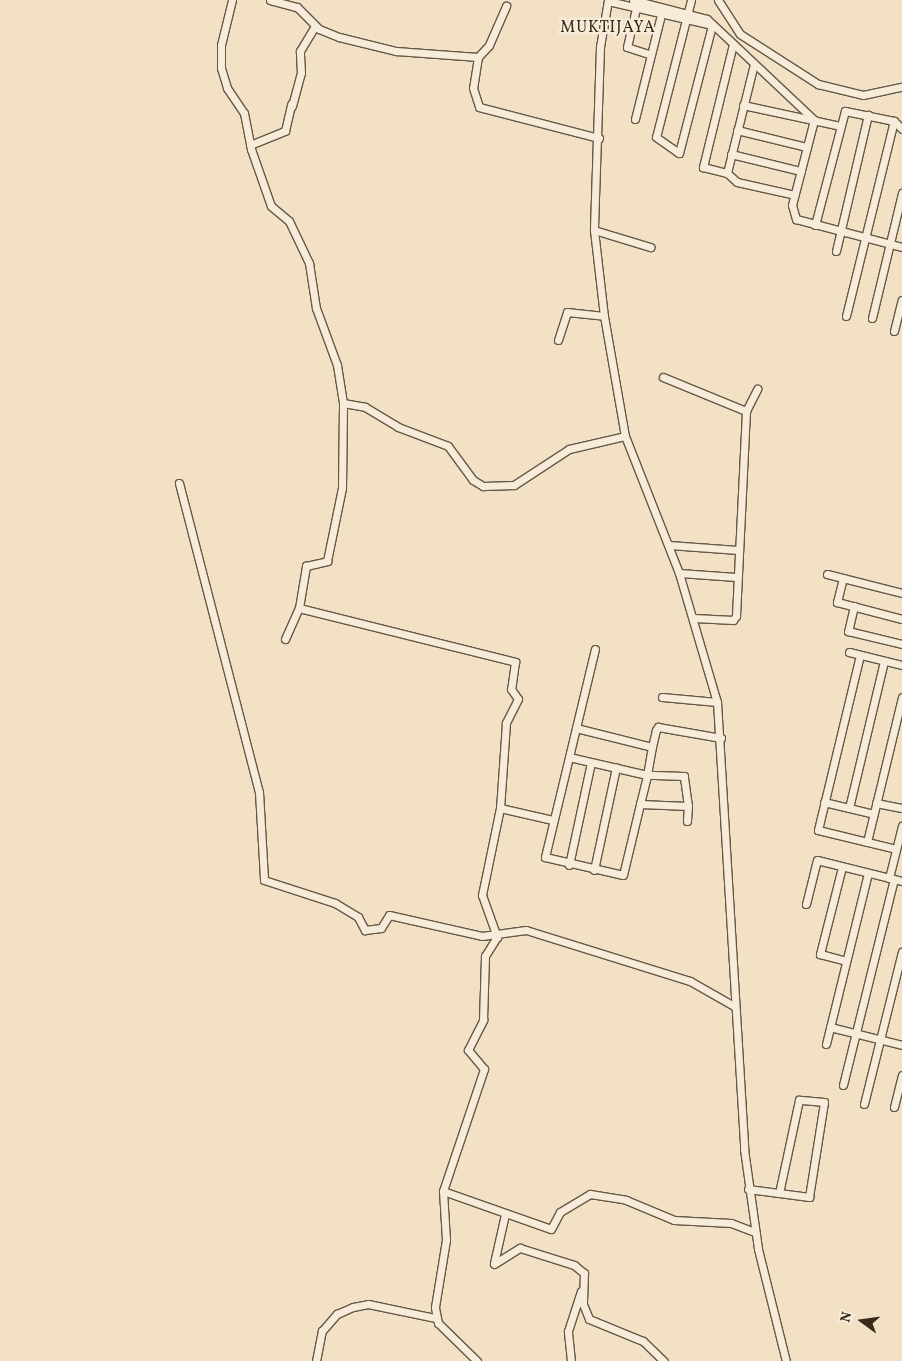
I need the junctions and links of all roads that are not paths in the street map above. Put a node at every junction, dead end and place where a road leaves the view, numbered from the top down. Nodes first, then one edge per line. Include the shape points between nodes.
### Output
1 (232, 0) edge
2 (270, 0) edge
3 (608, 0) edge
4 (692, 0) edge
5 (718, 0) edge
6 (636, 2) edge
7 (506, 6) dead end
8 (663, 8) edge
9 (687, 18) junction
10 (712, 25) junction
11 (315, 26) junction
12 (733, 44) junction
13 (651, 55) junction
14 (478, 57) junction
15 (754, 64) junction
16 (902, 87) edge
17 (744, 105) junction
18 (868, 115) junction
19 (635, 119) dead end
20 (814, 120) junction
21 (894, 121) junction
22 (840, 126) junction
23 (902, 129) edge
24 (737, 130) junction
25 (600, 138) junction
26 (250, 145) junction
27 (807, 147) junction
28 (731, 154) junction
29 (801, 171) junction
30 (727, 173) junction
31 (902, 193) edge
32 (795, 196) junction
33 (815, 225) junction
34 (594, 230) junction
35 (840, 232) junction
36 (866, 238) junction
37 (890, 244) junction
38 (902, 247) edge
39 (650, 248) dead end
40 (836, 251) dead end
41 (902, 300) edge
42 (604, 316) junction
43 (846, 316) dead end
44 (872, 318) dead end
45 (894, 331) dead end
46 (558, 340) dead end
47 (663, 377) dead end
48 (757, 388) dead end
49 (343, 403) junction
50 (746, 411) junction
51 (625, 436) junction
52 (179, 483) dead end
53 (668, 545) junction
54 (738, 550) junction
55 (679, 573) junction
56 (827, 574) dead end
57 (736, 577) junction
58 (843, 578) junction
59 (902, 593) edge
60 (854, 606) junction
61 (299, 608) junction
62 (694, 618) junction
63 (902, 619) edge
64 (285, 639) dead end
65 (902, 644) edge
66 (595, 649) dead end
67 (849, 652) dead end
68 (860, 655) junction
69 (884, 661) junction
70 (902, 665) edge
71 (662, 697) dead end
72 (902, 698) edge
73 (717, 702) junction
74 (576, 728) junction
75 (722, 738) junction
76 (652, 747) junction
77 (569, 757) junction
78 (591, 762) junction
79 (616, 767) junction
80 (647, 775) junction
81 (824, 802) junction
82 (876, 802) junction
83 (640, 804) junction
84 (688, 806) junction
85 (500, 808) junction
86 (848, 808) junction
87 (902, 808) edge
88 (874, 814) junction
89 (553, 820) junction
90 (687, 821) dead end
91 (902, 828) edge
92 (867, 842) junction
93 (896, 849) junction
94 (569, 865) junction
95 (842, 867) junction
96 (594, 870) junction
97 (868, 873) junction
98 (891, 879) junction
99 (902, 882) edge
100 (806, 904) dead end
101 (497, 937) junction
102 (902, 952) edge
103 (846, 960) junction
104 (734, 1006) junction
105 (830, 1027) junction
106 (855, 1034) junction
107 (880, 1040) junction
108 (826, 1044) dead end
109 (902, 1045) edge
110 (902, 1076) edge
111 (843, 1085) dead end
112 (864, 1104) dead end
113 (894, 1107) dead end
114 (748, 1189) junction
115 (443, 1191) junction
116 (779, 1192) junction
117 (505, 1214) junction
118 (755, 1232) junction
119 (584, 1276) junction
120 (435, 1318) junction
121 (316, 1361) edge
122 (477, 1361) edge
123 (571, 1361) edge
124 (664, 1361) edge
125 (786, 1361) edge

1 - 26 street via 219,59 227,88 244,113
2 - 11 street via 297,6
3 - 6 street
3 - 25 street via 600,47
4 - 9 street
5 - 16 street via 744,37 818,84 863,95
6 - 8 street
6 - 13 street via 627,47
7 - 14 street via 489,45
8 - 9 street
8 - 13 street
9 - 10 street via 707,19
9 - 10 street via 656,136 679,153
10 - 12 street
11 - 14 street via 339,37 396,51
11 - 26 street via 300,51 301,73 285,130
12 - 15 street
12 - 30 street via 703,164
13 - 19 street
14 - 25 street via 473,88 479,107
15 - 17 street
15 - 20 street
17 - 20 street
17 - 24 street
18 - 21 street
18 - 22 street via 845,111
18 - 35 street
20 - 22 street
20 - 27 street
21 - 23 street
21 - 36 street
22 - 33 street
24 - 27 street
24 - 28 street
25 - 34 street
26 - 49 street via 271,206 290,221 309,263 316,308 337,365
27 - 29 street
28 - 29 street
28 - 30 street
29 - 32 street
30 - 32 street via 737,182
31 - 37 street
32 - 33 street via 796,219
33 - 35 street
34 - 39 street
34 - 42 street
35 - 36 street
35 - 40 street
36 - 37 street
36 - 43 street
37 - 38 street
37 - 44 street
41 - 45 street
42 - 46 street via 571,310
42 - 51 street
47 - 50 street
48 - 50 street
49 - 51 street via 365,407 398,427 448,446 473,480 484,486 514,485 569,449
49 - 61 street via 339,453 343,479 335,525 327,561 312,562 304,570
50 - 54 street
51 - 53 street
52 - 101 street via 259,792 264,880 335,903 358,917 366,930 381,928 389,915
53 - 54 street
53 - 55 street
54 - 57 street
55 - 57 street
55 - 62 street
56 - 58 street
57 - 62 street via 733,620
58 - 59 street
58 - 60 street via 837,602
60 - 63 street
60 - 65 street via 848,632
61 - 64 street
61 - 85 street via 515,662 511,689 518,699 506,723
62 - 73 street
66 - 74 street
67 - 68 street
68 - 69 street
68 - 81 street
69 - 70 street
69 - 86 street
71 - 73 street
72 - 82 street
73 - 75 street
74 - 76 street
74 - 77 street
75 - 76 street via 660,727
75 - 104 street
76 - 80 street
77 - 78 street
77 - 89 street
78 - 79 street
78 - 94 street
79 - 80 street
79 - 96 street
80 - 83 street
80 - 84 street via 687,778
81 - 86 street
81 - 92 street via 818,830
82 - 87 street
82 - 88 street
83 - 84 street
83 - 96 street via 622,875
84 - 90 street
85 - 89 street
85 - 101 street via 482,895
86 - 88 street
88 - 92 street
89 - 94 street via 545,857
91 - 93 street
92 - 93 street
93 - 98 street
94 - 96 street
95 - 97 street
95 - 100 street via 817,860
95 - 103 street via 820,954
97 - 98 street
97 - 103 street
98 - 99 street
98 - 106 street
101 - 104 street via 526,930 690,981
101 - 115 street via 485,956 483,1020 468,1050 484,1069
102 - 107 street
103 - 105 street
104 - 114 street
105 - 106 street
105 - 108 street
106 - 107 street
106 - 111 street
107 - 109 street
107 - 112 street
110 - 113 street
114 - 116 street
114 - 118 street
115 - 117 street
115 - 120 street via 447,1230
116 - 116 street via 809,1196 824,1102 799,1100
117 - 118 street via 551,1229 560,1212 574,1200 596,1194 674,1220 731,1223
117 - 119 street via 494,1264 511,1249 520,1248 574,1265
118 - 125 street
119 - 123 street via 568,1331
119 - 124 street via 583,1304 589,1319 643,1341
120 - 121 street via 368,1304 353,1306 337,1314 322,1331
120 - 122 street

